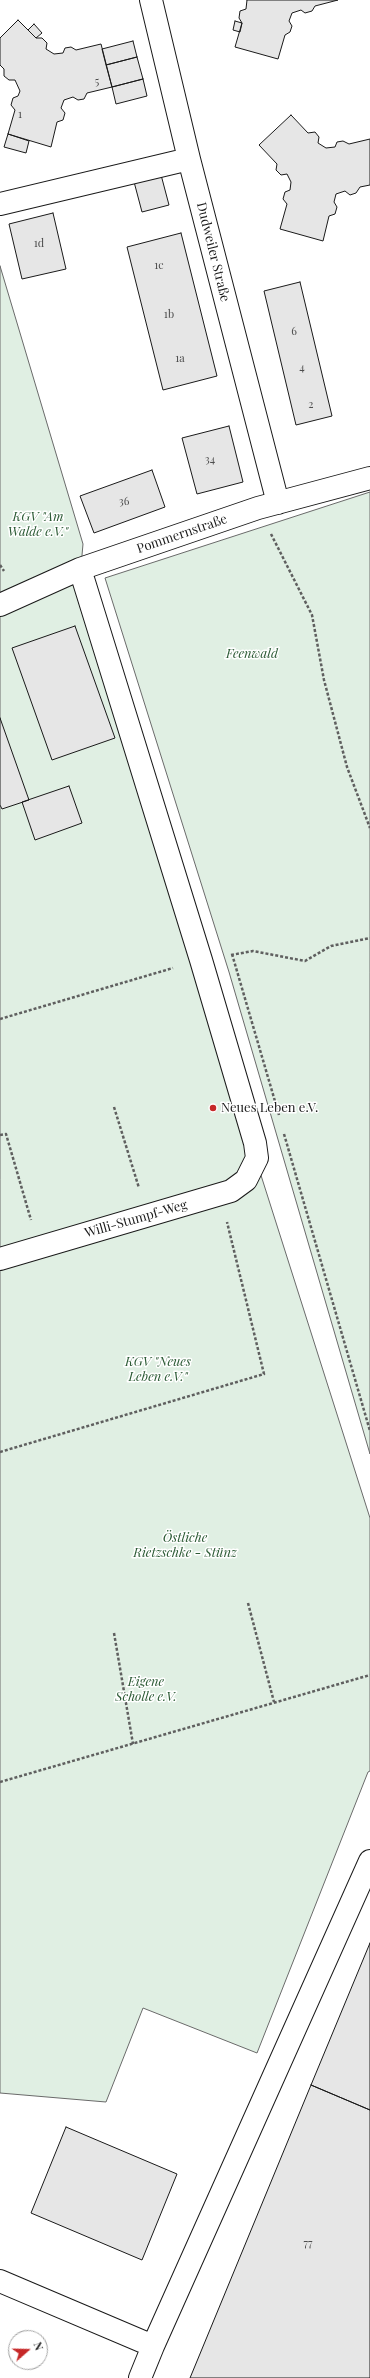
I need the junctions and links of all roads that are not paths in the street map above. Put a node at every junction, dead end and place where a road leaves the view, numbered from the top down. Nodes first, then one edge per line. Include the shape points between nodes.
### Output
1 (151, 0) edge
2 (189, 159) junction
3 (0, 204) edge
4 (370, 478) edge
5 (268, 506) junction
6 (80, 569) junction
7 (0, 606) edge
8 (0, 1259) edge
9 (370, 1861) edge
10 (0, 2281) edge
11 (153, 2346) junction
12 (140, 2378) edge

1 - 2 street, Dudweiler Straße
2 - 3 street
2 - 5 street, Dudweiler Straße
4 - 5 street, Pommernstraße
5 - 6 street, Pommernstraße
6 - 7 street, Pommernstraße
6 - 8 street, Willi-Stumpf-Weg via 201,960 255,1143 257,1158 246,1180 231,1191
9 - 11 street
10 - 11 street
11 - 12 street

